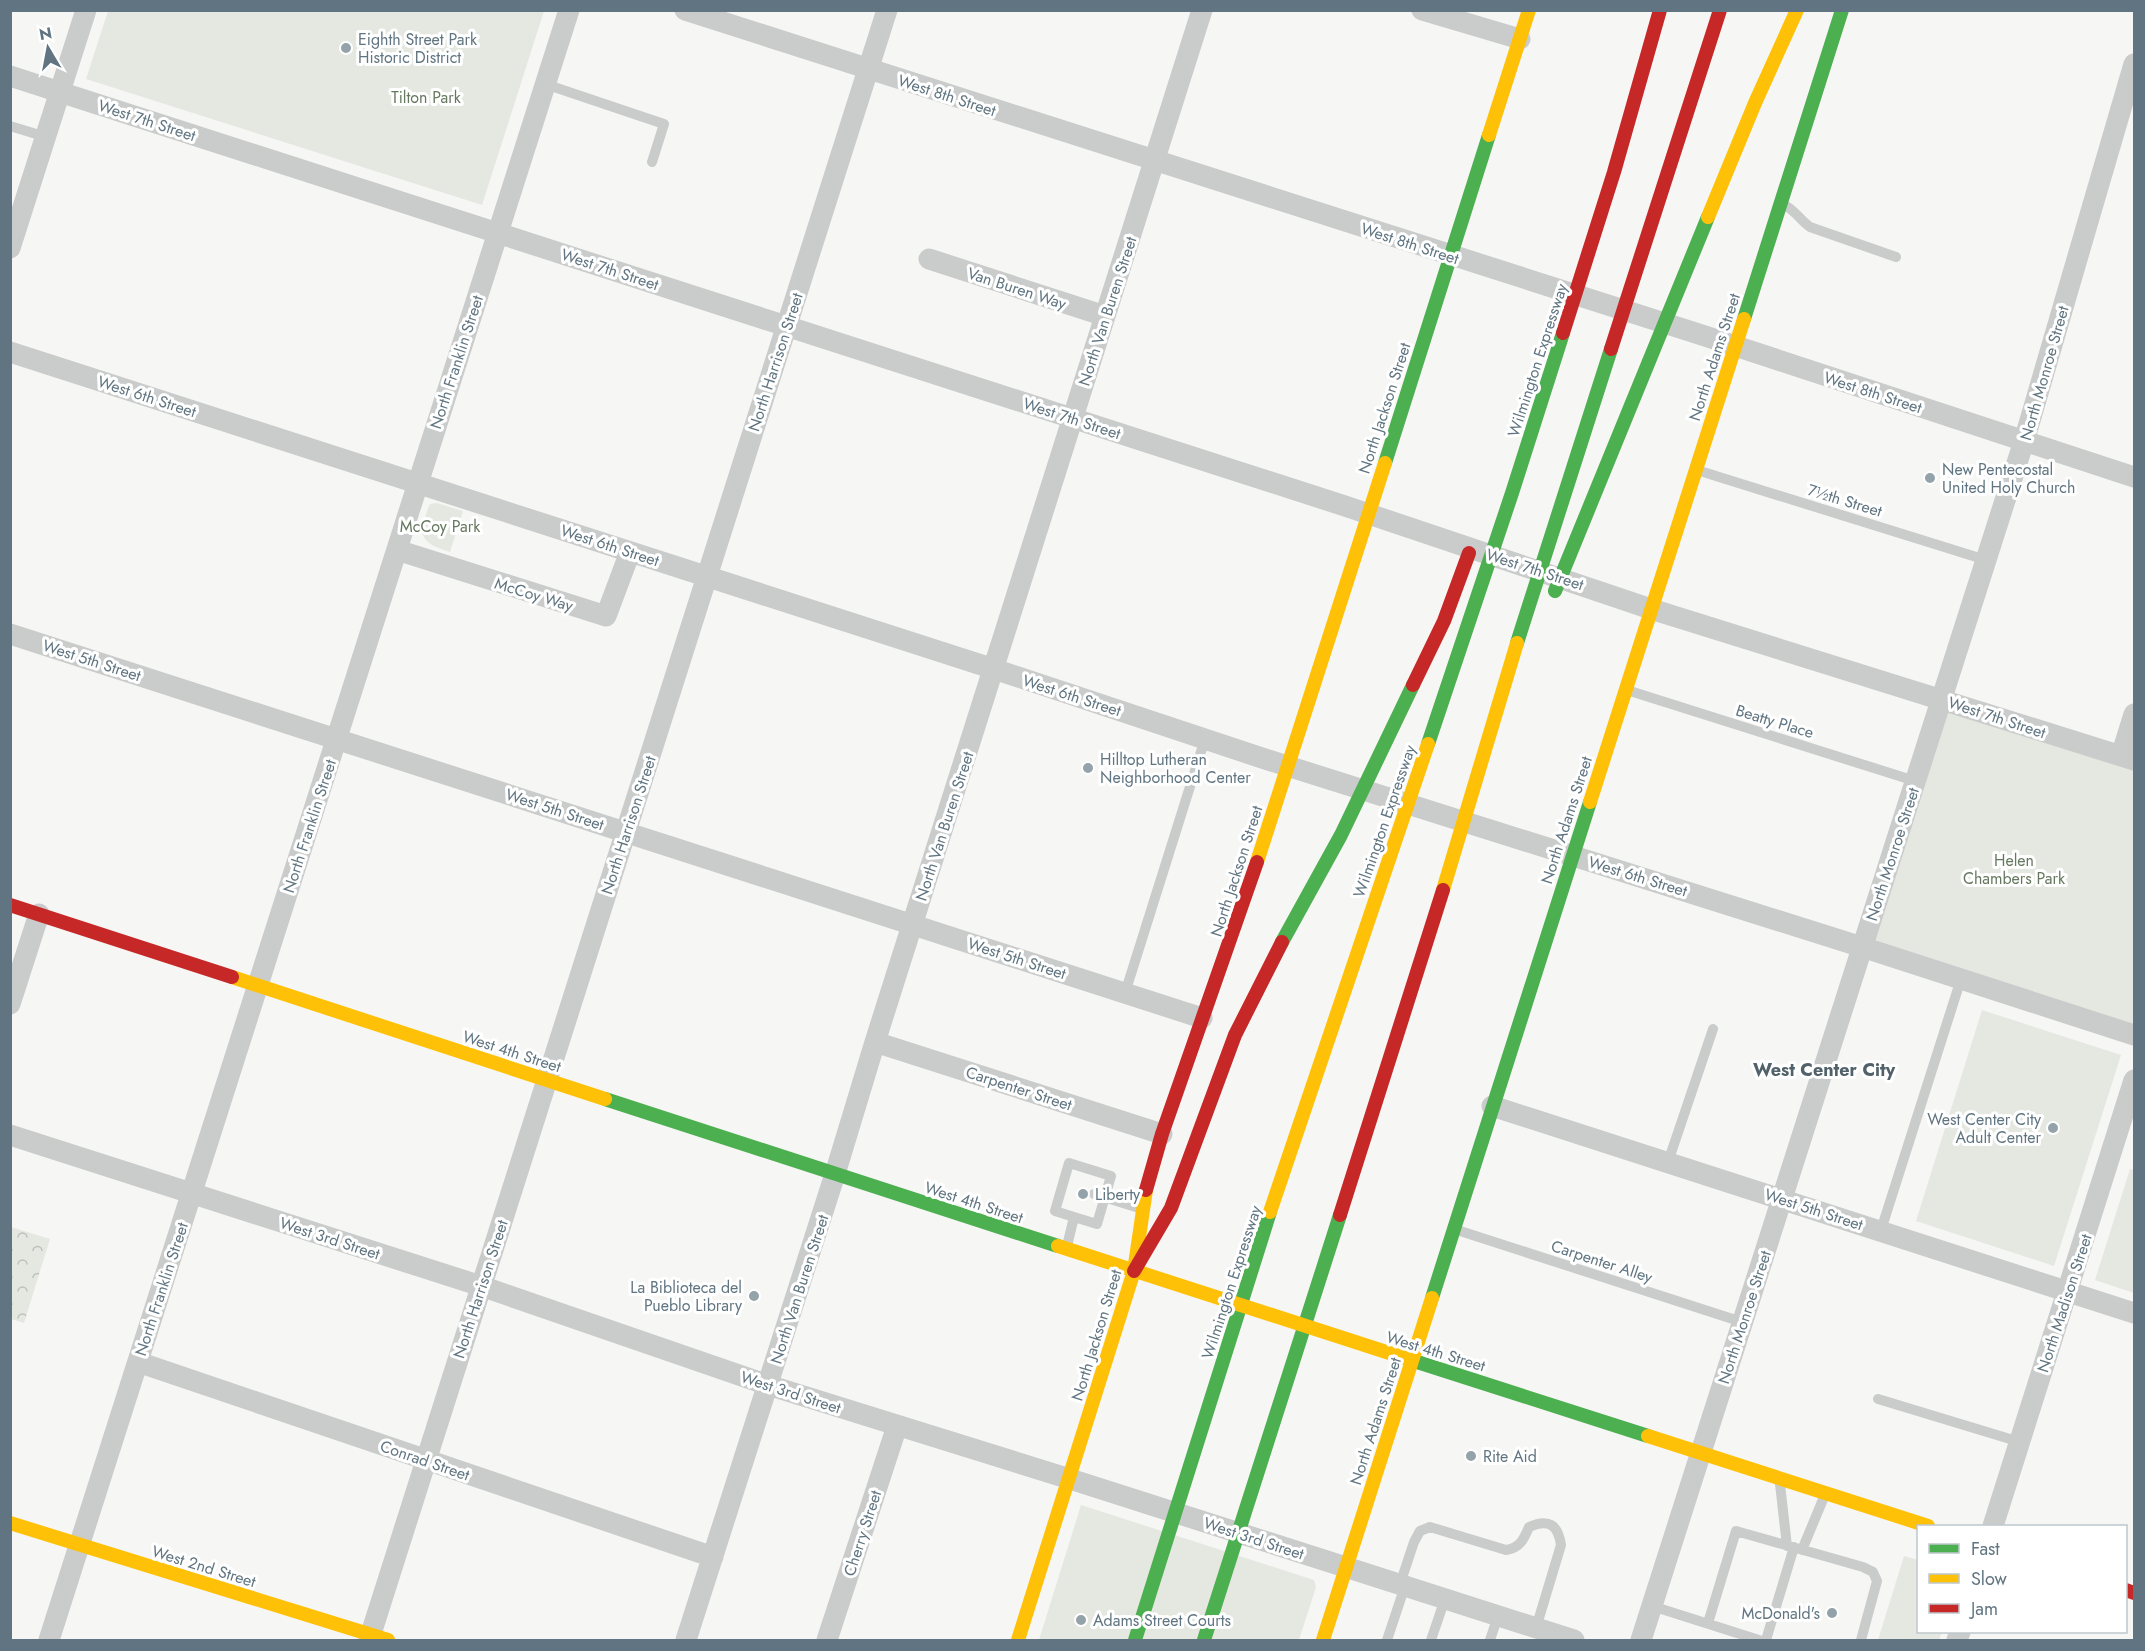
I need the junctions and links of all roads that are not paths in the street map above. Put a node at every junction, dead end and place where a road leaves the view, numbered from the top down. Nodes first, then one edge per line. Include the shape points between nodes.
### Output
1 (86, 10) edge
2 (568, 10) edge
3 (685, 10) edge
4 (887, 10) edge
5 (1202, 10) edge
6 (1422, 10) edge
7 (1529, 10) edge
8 (1660, 10) edge
9 (1720, 10) edge
10 (1797, 10) edge
11 (1842, 10) edge
12 (1520, 39) junction
13 (2134, 64) edge
14 (868, 70) junction
15 (1640, 75) junction
16 (10, 76) edge
17 (545, 84) junction
18 (60, 92) junction
19 (1614, 125) dead end
20 (10, 126) edge
21 (46, 137) junction
22 (1154, 161) junction
23 (652, 162) dead end
24 (1781, 203) junction
25 (498, 233) junction
26 (10, 248) edge
27 (1450, 255) junction
28 (1896, 257) dead end
29 (929, 259) dead end
30 (1560, 281) dead end
31 (1553, 304) dead end
32 (1105, 316) junction
33 (787, 326) junction
34 (1735, 347) junction
35 (10, 352) edge
36 (1073, 418) junction
37 (2024, 441) junction
38 (1696, 469) junction
39 (2134, 477) edge
40 (418, 483) junction
41 (1368, 514) junction
42 (1477, 531) dead end
43 (397, 550) junction
44 (630, 552) junction
45 (1986, 560) junction
46 (707, 576) junction
47 (1548, 608) dead end
48 (1651, 609) junction
49 (10, 634) edge
50 (994, 669) junction
51 (1626, 690) junction
52 (1942, 699) junction
53 (2134, 714) edge
54 (1510, 715) dead end
55 (337, 739) junction
56 (1205, 739) junction
57 (2128, 758) edge
58 (1297, 768) junction
59 (1915, 781) junction
60 (626, 832) junction
61 (1572, 856) junction
62 (10, 905) edge
63 (1437, 911) junction
64 (39, 915) junction
65 (913, 924) junction
66 (1862, 947) junction
67 (1961, 979) junction
68 (258, 985) junction
69 (1125, 993) junction
70 (10, 1004) edge
71 (1202, 1018) junction
72 (1713, 1029) dead end
73 (2134, 1035) edge
74 (875, 1042) junction
75 (546, 1080) junction
76 (2134, 1080) edge
77 (1492, 1106) junction
78 (1162, 1134) junction
79 (10, 1135) edge
80 (1668, 1162) junction
81 (836, 1174) junction
82 (192, 1193) junction
83 (1099, 1196) junction
84 (1782, 1198) junction
85 (1142, 1208) junction
86 (1074, 1217) junction
87 (1454, 1229) junction
88 (1881, 1230) junction
89 (1066, 1249) junction
90 (1134, 1271) junction
91 (481, 1286) junction
92 (2067, 1291) junction
93 (2134, 1313) edge
94 (1742, 1322) junction
95 (1412, 1360) junction
96 (138, 1362) junction
97 (768, 1385) junction
98 (1878, 1400) dead end
99 (897, 1426) junction
100 (2020, 1442) junction
101 (1701, 1453) junction
102 (426, 1460) junction
103 (1779, 1478) junction
104 (1070, 1479) junction
105 (1826, 1493) junction
106 (10, 1523) edge
107 (1922, 1525) edge
108 (1995, 1525) edge
109 (80, 1545) junction
110 (1795, 1548) junction
111 (712, 1557) junction
112 (1346, 1567) junction
113 (1402, 1585) junction
114 (1445, 1599) junction
115 (1652, 1606) junction
116 (1498, 1616) junction
117 (1708, 1623) junction
118 (1544, 1634) edge
119 (376, 1639) edge
120 (49, 1641) edge
121 (686, 1641) edge
122 (827, 1641) edge
123 (1018, 1641) edge
124 (1135, 1641) edge
125 (1204, 1641) edge
126 (1323, 1641) edge
127 (1387, 1641) edge
128 (1431, 1641) edge
129 (1490, 1641) edge
130 (1574, 1641) edge
131 (1641, 1641) edge
132 (1759, 1641) edge
133 (1766, 1641) edge
134 (1861, 1641) edge

1 - 18 street
2 - 17 street, North Franklin Street
3 - 14 street, West 8th Street
4 - 14 street, North Harrison Street
5 - 22 street, North Van Buren Street
6 - 12 street
7 - 12 main road, North Jackson Street
8 - 15 main road, Wilmington Expressway
9 - 63 main road via 1509,669
10 - 47 main road via 1755,103
11 - 24 main road, North Adams Street
12 - 27 main road, North Jackson Street
13 - 37 street, North Monroe Street
14 - 22 street, West 8th Street
14 - 33 street, North Harrison Street
15 - 19 main road
15 - 124 main road, Wilmington Expressway via 1614,172 1512,493 1269,1215
16 - 18 street, West 7th Street
17 - 23 lane via 664,124
17 - 25 street, North Franklin Street
18 - 21 street
18 - 25 street, West 7th Street
20 - 21 lane
21 - 26 street
22 - 27 street, West 8th Street
22 - 32 street, North Van Buren Street
24 - 28 lane via 1810,227
24 - 34 main road, North Adams Street
25 - 33 street, West 7th Street
25 - 40 street, North Franklin Street
27 - 34 street, West 8th Street
27 - 41 main road, North Jackson Street
29 - 32 street, Van Buren Way
30 - 31 main road
32 - 36 street, North Van Buren Street
33 - 36 street, West 7th Street
33 - 46 street, North Harrison Street
34 - 37 street, West 8th Street
34 - 38 main road, North Adams Street
35 - 40 street, West 6th Street
36 - 41 street, West 7th Street
36 - 50 street, North Van Buren Street
37 - 39 street, West 8th Street
37 - 45 street, North Monroe Street
38 - 45 lane, 7½th Street
38 - 48 main road, North Adams Street
40 - 43 street, North Franklin Street
40 - 44 street, West 6th Street
41 - 48 street, West 7th Street
41 - 58 main road, North Jackson Street
42 - 90 main road via 1444,621 1341,835 1235,1035 1171,1208
43 - 44 street, McCoy Way via 606,616
43 - 55 street, North Franklin Street
44 - 46 street, West 6th Street
45 - 52 street, North Monroe Street
46 - 50 street, West 6th Street
46 - 60 street, North Harrison Street
48 - 51 main road, North Adams Street
48 - 52 street, West 7th Street
49 - 55 street, West 5th Street
50 - 56 street, West 6th Street
50 - 65 street, North Van Buren Street
51 - 59 lane, Beatty Place
51 - 61 main road, North Adams Street
52 - 57 street, West 7th Street
52 - 59 street, North Monroe Street
53 - 57 street
54 - 63 main road via 1482,800
55 - 60 street, West 5th Street
55 - 68 street, North Franklin Street
56 - 58 street, West 6th Street
56 - 69 lane
58 - 61 street, West 6th Street
58 - 71 main road, North Jackson Street
59 - 66 street, North Monroe Street
60 - 65 street, West 5th Street
60 - 75 street, North Harrison Street
61 - 66 street, West 6th Street
61 - 77 main road, North Adams Street
62 - 64 main road, West 4th Street
63 - 125 main road
64 - 68 main road, West 4th Street
64 - 70 street
65 - 69 street, West 5th Street
65 - 74 street, North Van Buren Street
66 - 67 street, West 6th Street
66 - 84 street, North Monroe Street
67 - 73 street, West 6th Street
67 - 88 lane
68 - 75 main road, West 4th Street
68 - 82 street, North Franklin Street
69 - 71 street, West 5th Street
71 - 78 main road, North Jackson Street
72 - 80 lane
74 - 78 street, Carpenter Street
74 - 81 street, North Van Buren Street
75 - 81 main road, West 4th Street
75 - 91 street, North Harrison Street
76 - 92 street, North Madison Street
77 - 80 street, West 5th Street
77 - 87 main road, North Adams Street
78 - 85 main road, North Jackson Street
79 - 82 street, West 3rd Street
80 - 84 street, West 5th Street
81 - 89 main road, West 4th Street
81 - 97 street, North Van Buren Street
82 - 91 street, West 3rd Street
82 - 96 street, North Franklin Street
83 - 85 lane
83 - 86 lane via 1097,1224
83 - 86 lane via 1111,1176 1070,1163 1055,1211
84 - 88 street, West 5th Street
84 - 94 street, North Monroe Street
85 - 90 main road, North Jackson Street
86 - 89 lane
87 - 94 lane, Carpenter Alley
87 - 95 main road, North Adams Street
88 - 92 street, West 5th Street
89 - 90 main road, West 4th Street
90 - 95 main road, West 4th Street
90 - 104 main road, North Jackson Street
91 - 97 street, West 3rd Street
91 - 102 street, North Harrison Street
92 - 93 street, West 5th Street
92 - 100 street, North Madison Street
94 - 101 street, North Monroe Street
95 - 101 main road, West 4th Street
95 - 112 main road, North Adams Street
96 - 102 street, Conrad Street
96 - 109 street, North Franklin Street
97 - 99 street, West 3rd Street
97 - 111 street, North Van Buren Street
98 - 100 lane
99 - 104 street, West 3rd Street
99 - 122 street, Cherry Street
100 - 108 street, North Madison Street
101 - 103 main road, West 4th Street
101 - 115 street, North Monroe Street
102 - 111 street, Conrad Street
102 - 119 street, North Harrison Street
103 - 105 main road, West 4th Street
103 - 110 lane
104 - 112 street, West 3rd Street
104 - 123 main road, North Jackson Street
105 - 107 main road, West 4th Street
105 - 110 lane
106 - 109 main road, West 2nd Street
109 - 119 main road, West 2nd Street
109 - 120 street, North Franklin Street
110 - 117 lane via 1736,1531
110 - 133 lane
110 - 134 lane via 1873,1572 1877,1581
111 - 121 street, North Van Buren Street
112 - 113 street, West 3rd Street
112 - 126 main road, North Adams Street
113 - 114 street, West 3rd Street
113 - 118 lane via 1413,1542 1420,1531 1430,1527 1506,1550 1523,1541 1529,1527 1539,1522 1551,1524 1559,1532 1561,1545
113 - 127 lane
114 - 116 street, West 3rd Street
114 - 128 lane
115 - 117 lane
115 - 131 street, North Monroe Street
116 - 118 street, West 3rd Street
116 - 129 lane
117 - 132 lane
118 - 130 street, West 3rd Street

